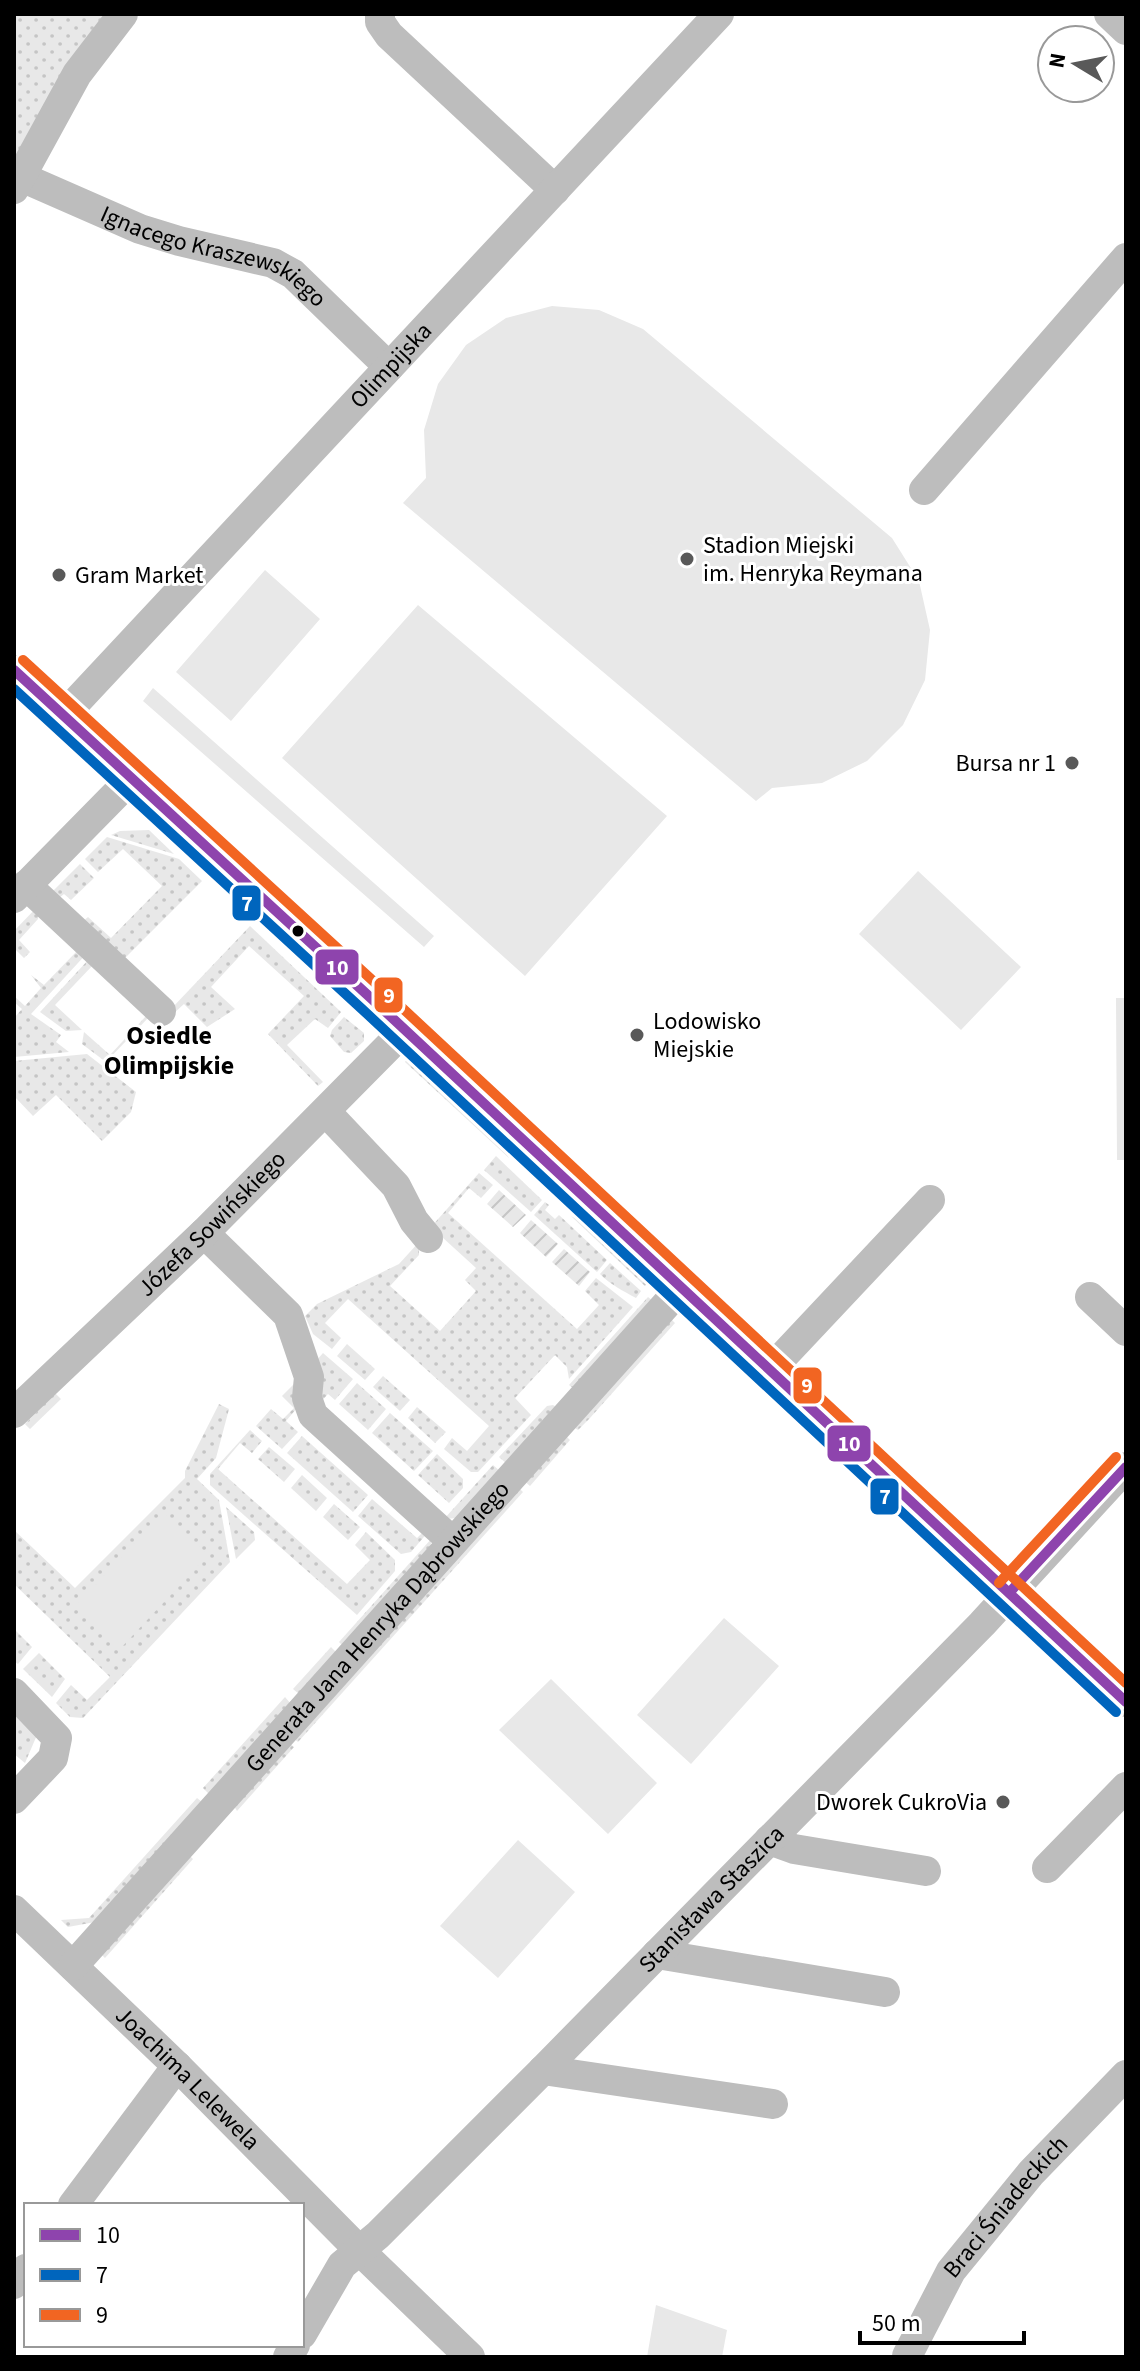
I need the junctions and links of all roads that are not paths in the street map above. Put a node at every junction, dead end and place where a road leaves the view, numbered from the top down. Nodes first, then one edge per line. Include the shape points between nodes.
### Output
1 (123, 14) edge
2 (380, 14) edge
3 (719, 14) edge
4 (1109, 14) edge
5 (1126, 30) edge
6 (16, 182) edge
7 (555, 190) junction
8 (1126, 258) edge
9 (389, 367) junction
10 (924, 490) dead end
11 (14, 670) edge
12 (63, 716) junction
13 (131, 779) junction
14 (20, 892) edge
15 (161, 1011) dead end
16 (404, 1031) junction
17 (326, 1112) junction
18 (930, 1200) dead end
19 (204, 1233) junction
20 (428, 1238) dead end
21 (681, 1288) junction
22 (1090, 1297) dead end
23 (1126, 1331) edge
24 (771, 1369) junction
25 (14, 1413) edge
26 (1126, 1467) edge
27 (452, 1541) junction
28 (1009, 1593) junction
29 (14, 1693) edge
30 (1126, 1702) edge
31 (1126, 1787) edge
32 (14, 1799) edge
33 (769, 1840) junction
34 (1047, 1868) dead end
35 (926, 1871) dead end
36 (14, 1910) edge
37 (657, 1954) junction
38 (73, 1966) junction
39 (885, 1992) dead end
40 (177, 2066) junction
41 (543, 2070) junction
42 (1126, 2075) edge
43 (773, 2104) dead end
44 (74, 2203) edge
45 (359, 2250) junction
46 (304, 2331) edge
47 (907, 2356) edge
48 (470, 2357) edge

1 - 6 street via 77,74
2 - 7 street via 389,35
3 - 7 street, Olimpijska
4 - 5 street
6 - 9 street, Ignacego Kraszewskiego via 140,229 273,263 293,274
7 - 9 street, Olimpijska
8 - 10 street
9 - 12 street, Olimpijska
11 - 12 street
12 - 13 street
13 - 14 street
13 - 16 street
14 - 15 street
16 - 17 street, Józefa Sowińskiego
16 - 21 street
17 - 19 street, Józefa Sowińskiego
17 - 20 street via 396,1186
18 - 24 street
19 - 25 street, Józefa Sowińskiego
19 - 27 street via 288,1315 309,1377 308,1406 313,1415
21 - 24 street
21 - 27 street, Generała Jana Henryka Dąbrowskiego
22 - 23 street
24 - 28 street
26 - 28 street, Stanisława Staszica
27 - 38 street, Generała Jana Henryka Dąbrowskiego
28 - 30 street
28 - 33 street, Stanisława Staszica
29 - 32 street via 57,1738 53,1758
31 - 34 street
33 - 35 street
33 - 37 street, Stanisława Staszica
36 - 38 street, Joachima Lelewela
37 - 39 street
37 - 41 street, Stanisława Staszica
38 - 40 street, Joachima Lelewela
40 - 44 street
40 - 45 street, Joachima Lelewela
41 - 43 street
41 - 45 street, Stanisława Staszica
42 - 47 street, Braci Śniadeckich via 1031,2173 951,2271
45 - 46 street, Stanisława Staszica via 342,2265
45 - 48 street, Joachima Lelewela

